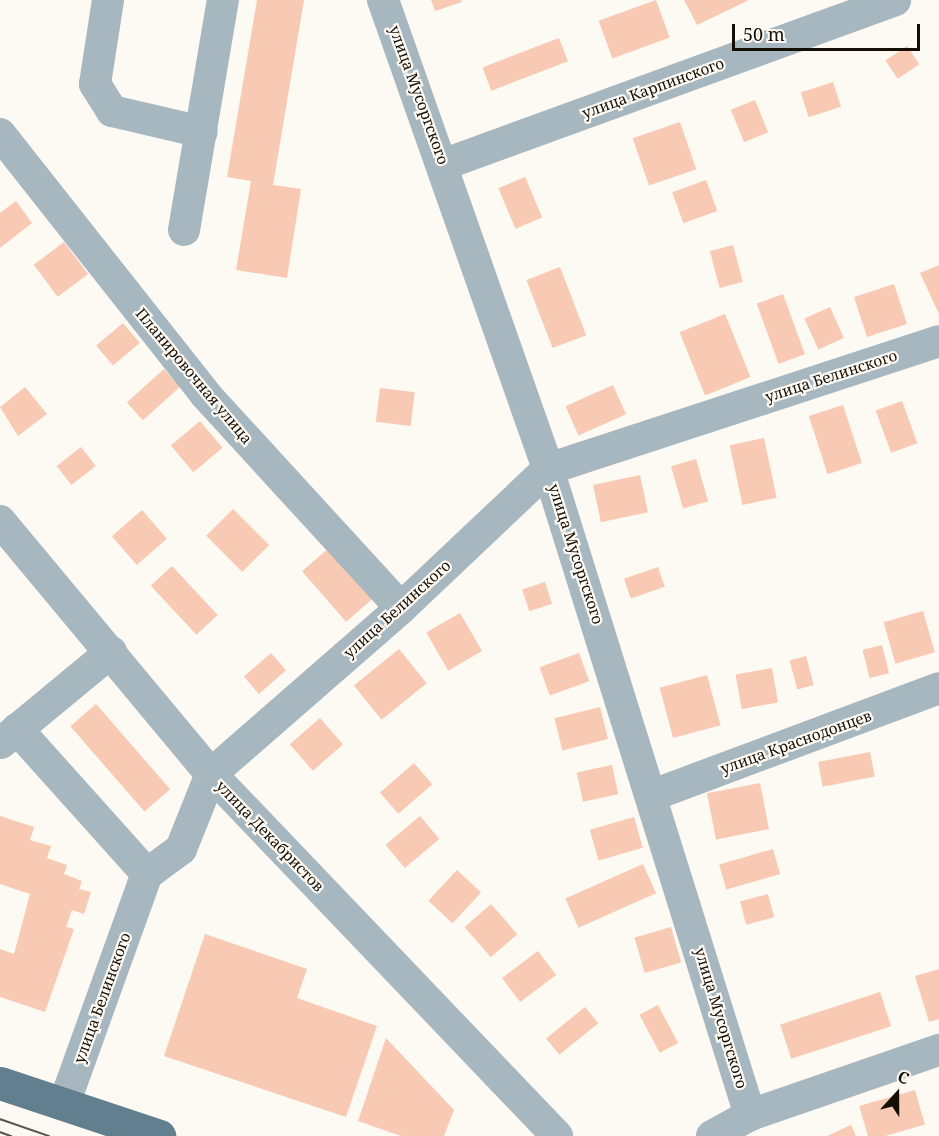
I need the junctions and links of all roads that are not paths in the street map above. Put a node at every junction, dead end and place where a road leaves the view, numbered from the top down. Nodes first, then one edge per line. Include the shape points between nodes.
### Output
1 (108, 0) edge
2 (223, 0) edge
3 (383, 0) edge
4 (895, 0) edge
5 (202, 132) junction
6 (0, 134) edge
7 (445, 164) junction
8 (184, 230) dead end
9 (939, 342) edge
10 (548, 469) junction
11 (0, 521) edge
12 (401, 608) junction
13 (111, 652) junction
14 (939, 688) edge
15 (8, 737) edge
16 (211, 774) junction
17 (653, 795) junction
18 (147, 874) junction
19 (939, 1050) edge
20 (0, 1083) edge
21 (64, 1104) junction
22 (750, 1115) junction
23 (159, 1136) edge
24 (557, 1136) edge
25 (712, 1136) edge

1 - 5 street via 95,84 112,111
2 - 5 street
3 - 7 street, улица Мусоргского
4 - 7 street, улица Карпинского
5 - 8 street
6 - 12 street, Планировочная улица via 205,394
7 - 10 street, улица Мусоргского
9 - 10 street, улица Белинского
10 - 12 street, улица Белинского
10 - 17 street, улица Мусоргского
11 - 13 street, улица Декабристов
12 - 16 street, улица Белинского
13 - 15 street
13 - 16 street, улица Декабристов
14 - 17 street, улица Краснодонцев
15 - 18 street
16 - 18 street, улица Белинского via 181,849
16 - 24 street, улица Декабристов
17 - 22 street, улица Мусоргского
18 - 21 street, улица Белинского
19 - 22 street
20 - 21 main road
21 - 23 main road
22 - 25 street

